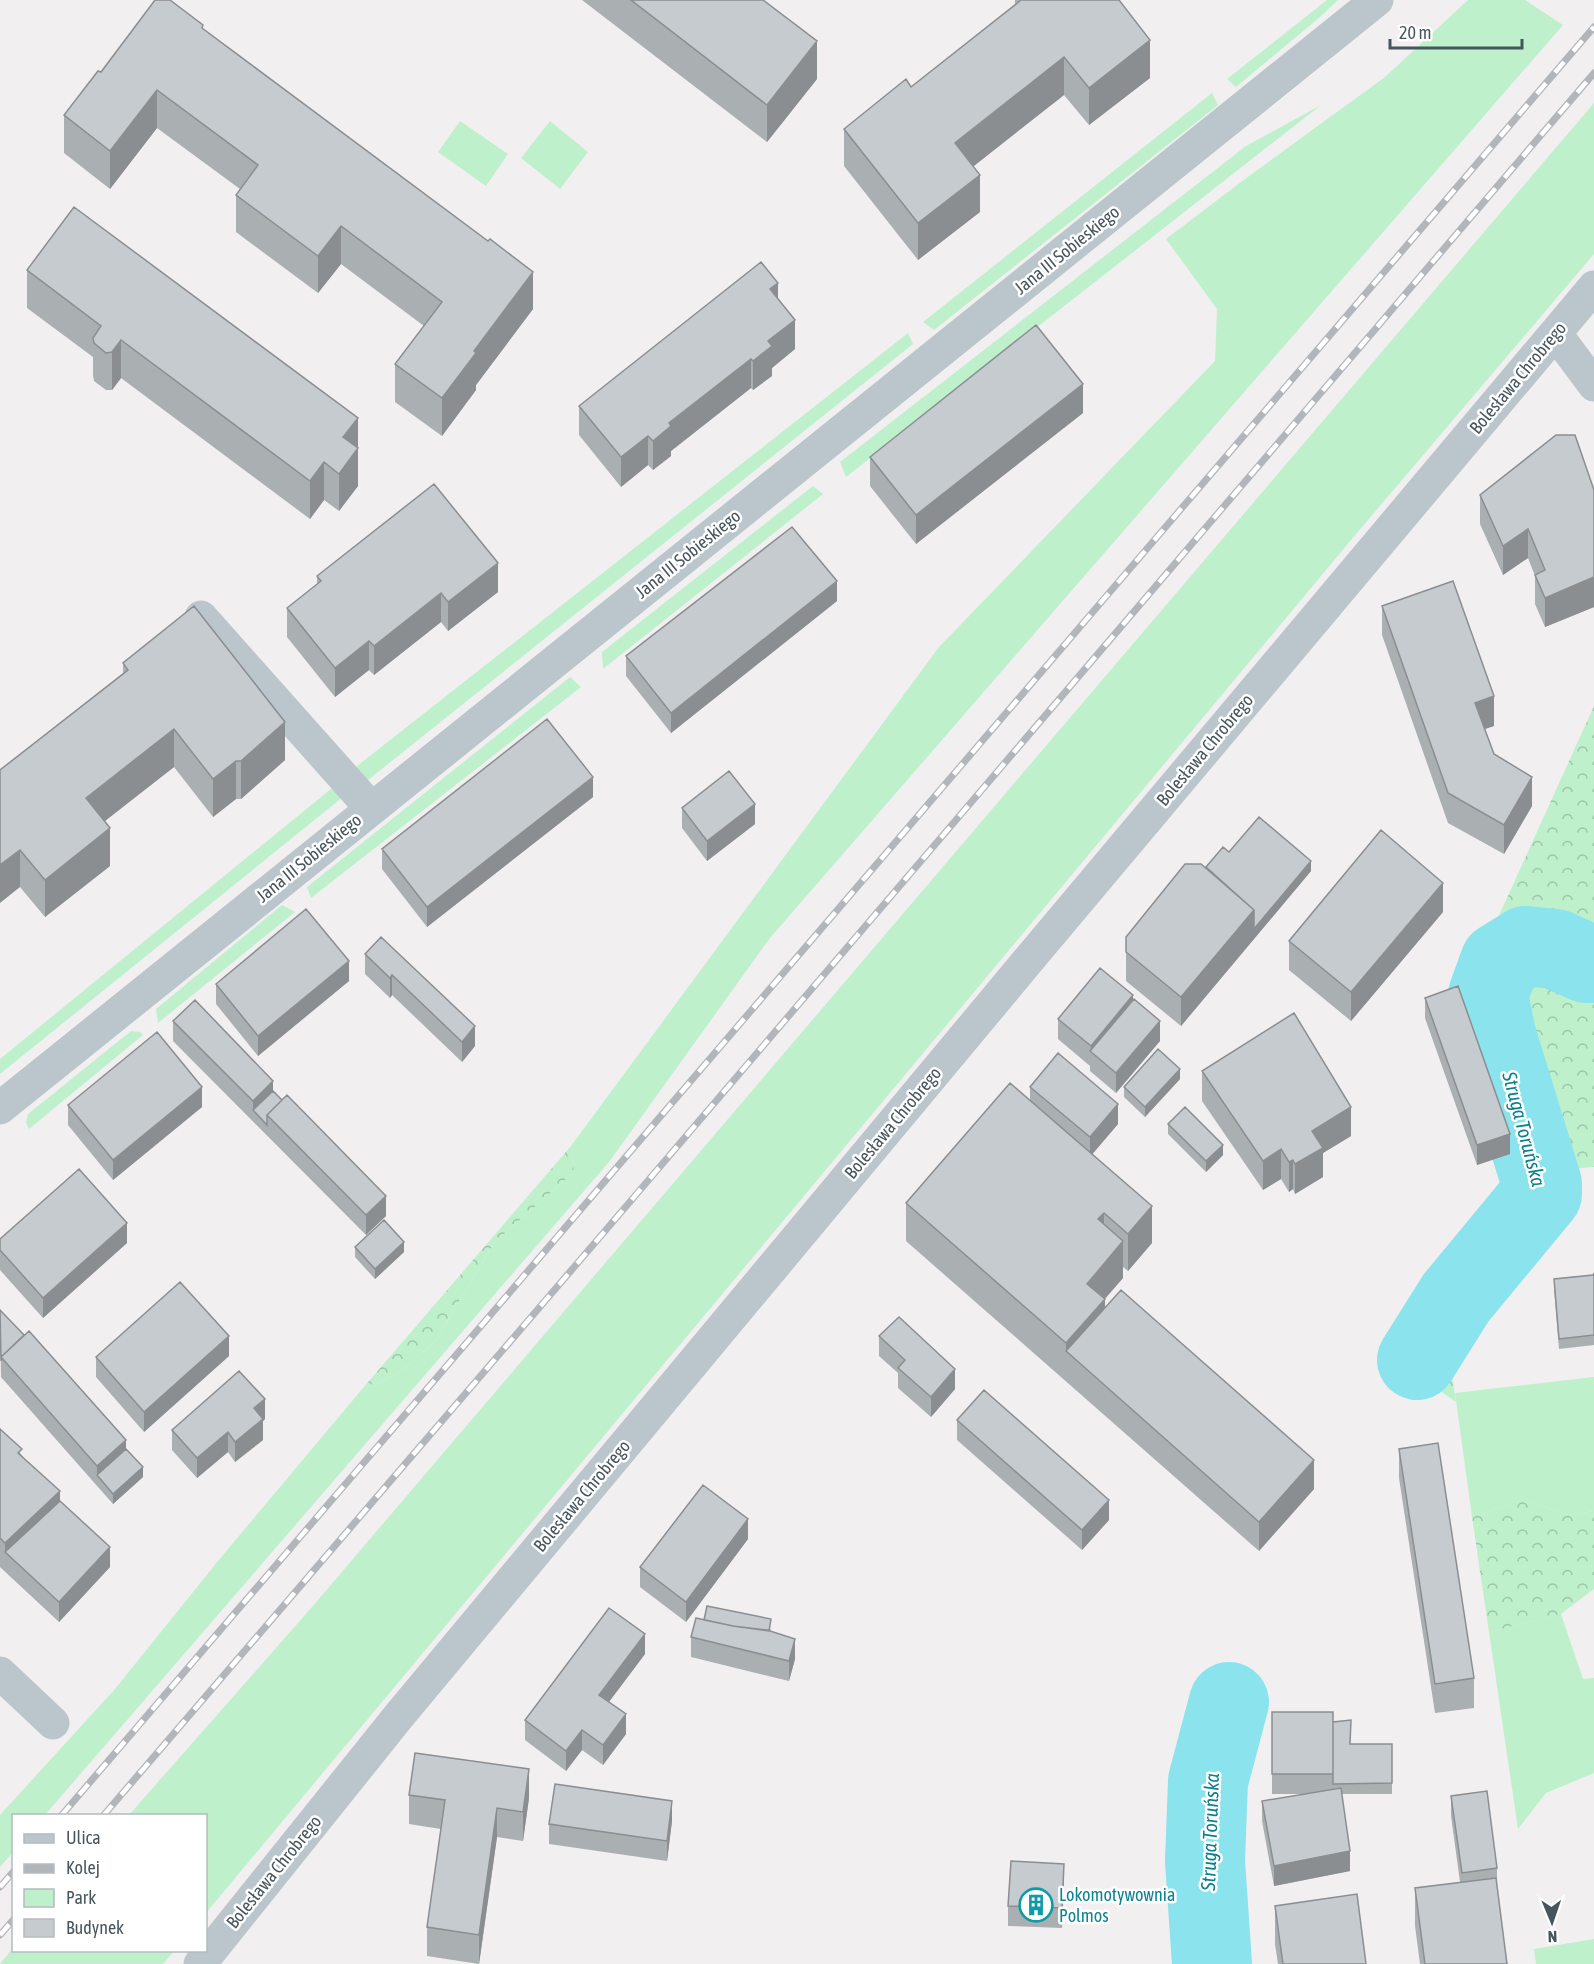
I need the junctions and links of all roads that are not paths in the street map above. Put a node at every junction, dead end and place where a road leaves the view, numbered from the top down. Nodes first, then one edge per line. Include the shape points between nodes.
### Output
1 (1377, 0) edge
2 (1592, 295) edge
3 (1556, 334) junction
4 (1594, 385) edge
5 (201, 617) edge
6 (371, 808) junction
7 (0, 1108) edge
8 (0, 1673) edge
9 (53, 1723) dead end
10 (200, 1964) edge

1 - 6 street, Jana III Sobieskiego
2 - 3 street, Bolesława Chrobrego
3 - 4 street
3 - 10 street, Bolesława Chrobrego via 427,1682
5 - 6 street
6 - 7 street, Jana III Sobieskiego
8 - 9 street

